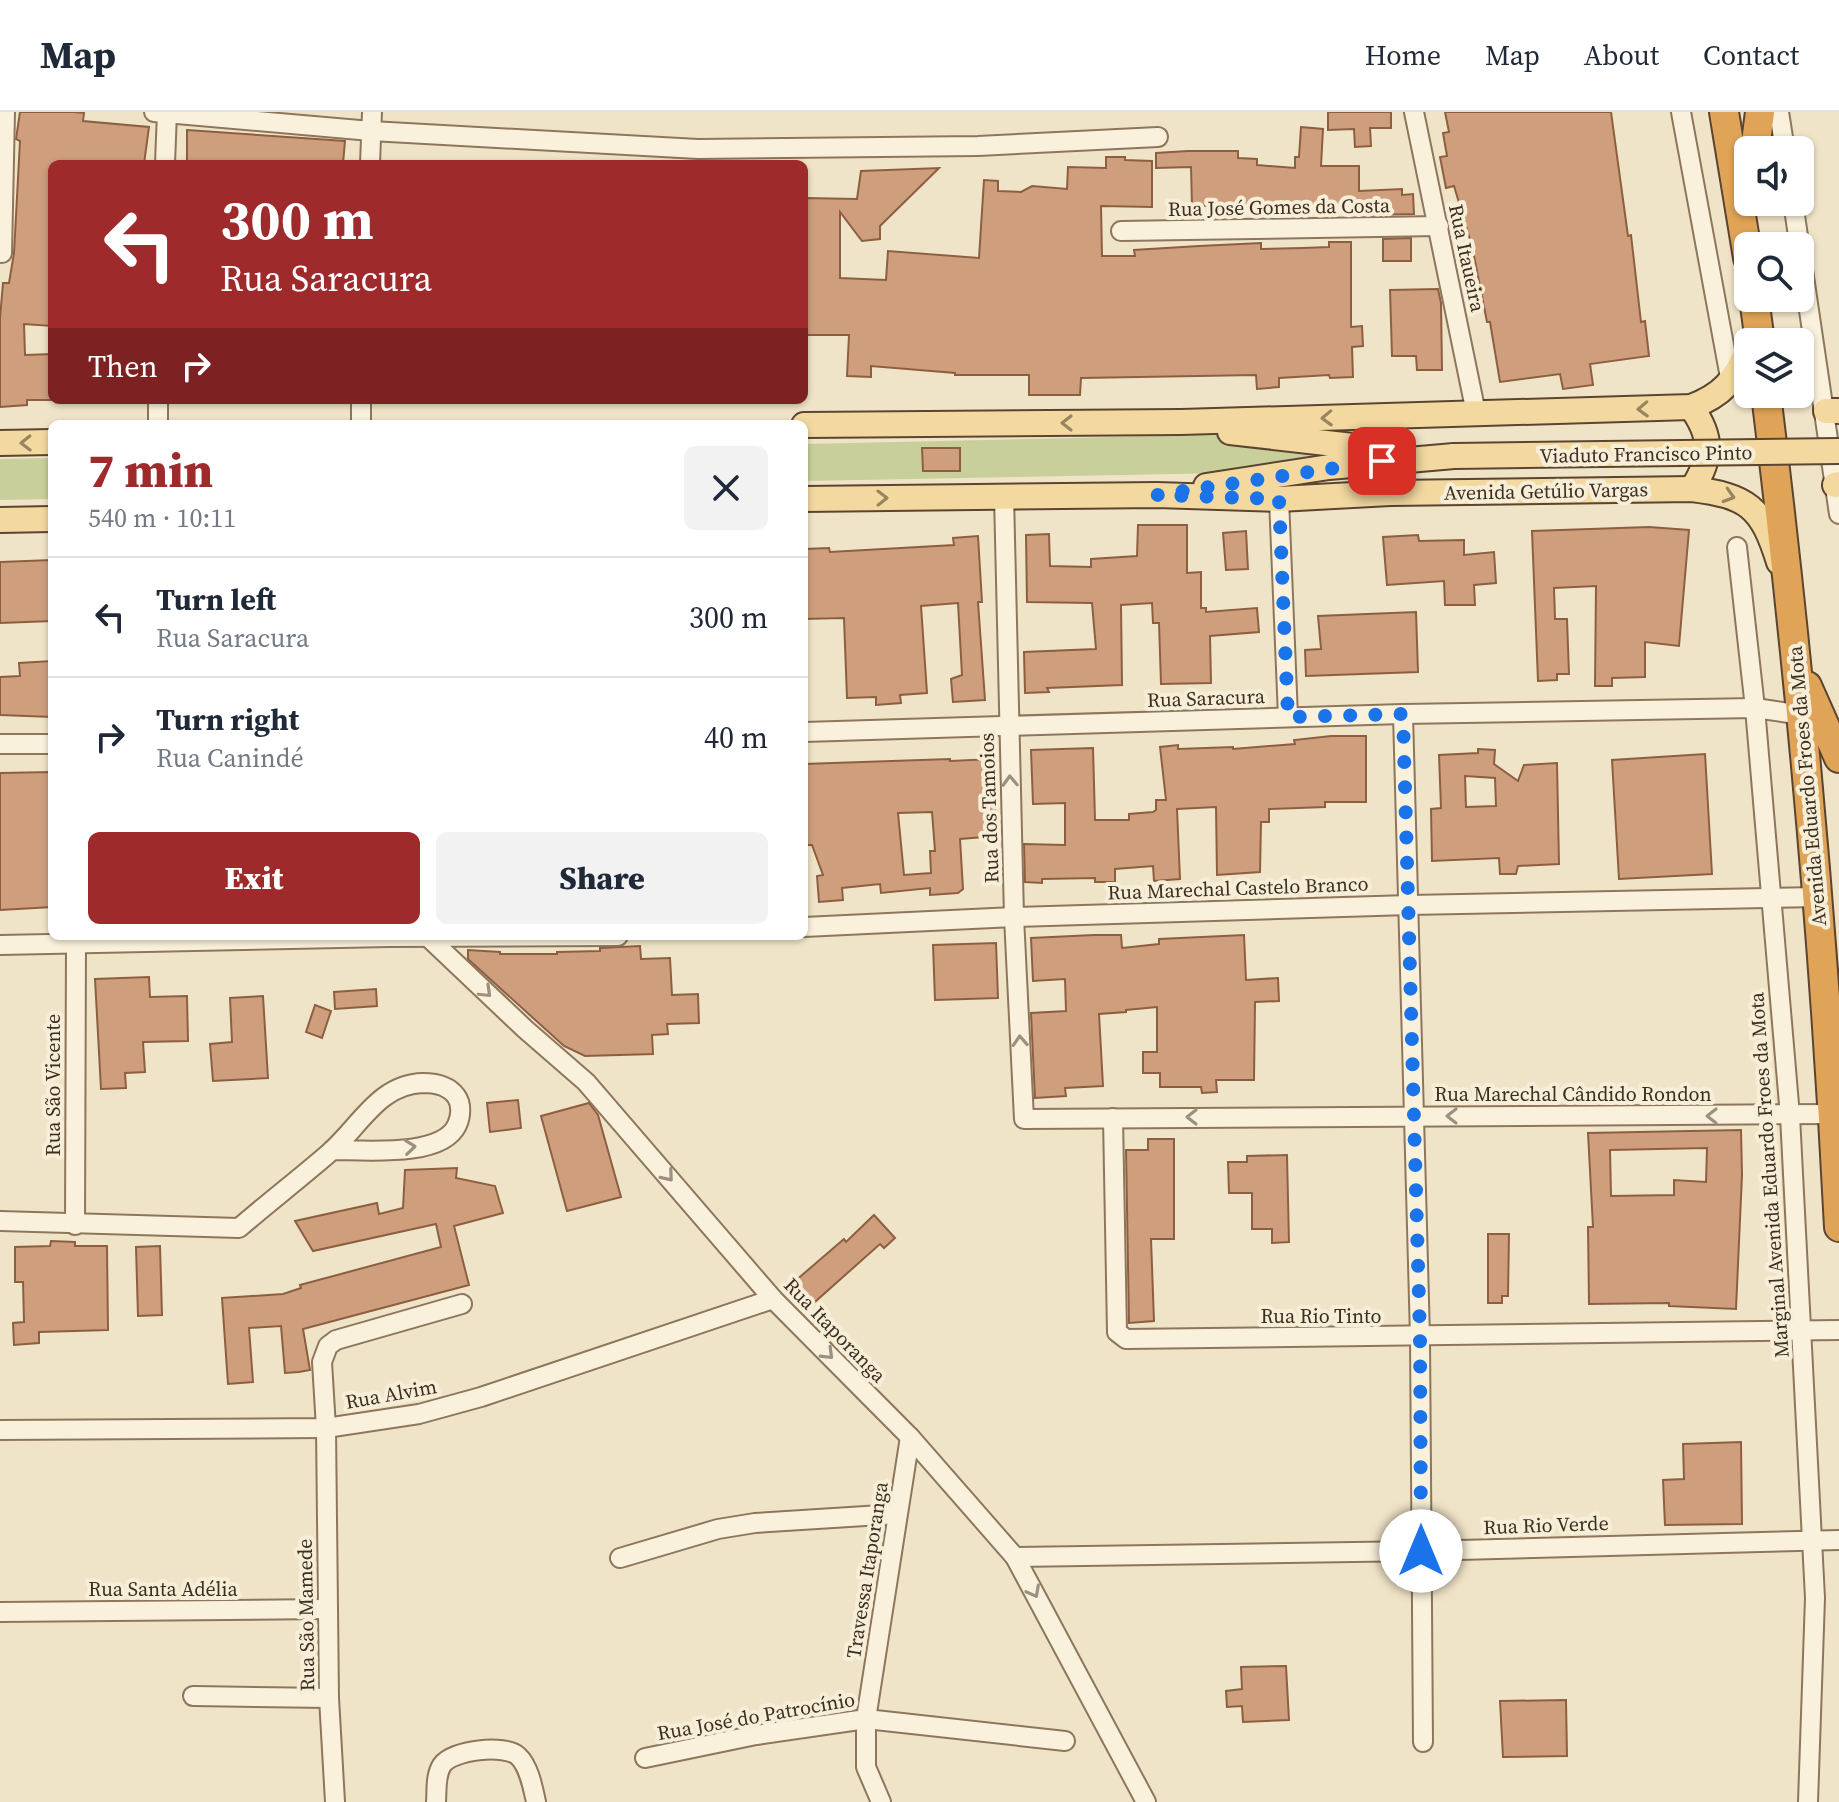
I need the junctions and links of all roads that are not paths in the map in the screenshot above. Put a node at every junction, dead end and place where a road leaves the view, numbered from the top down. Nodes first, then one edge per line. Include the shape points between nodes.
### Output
1 (5, 112) edge
2 (372, 112) edge
3 (1414, 112) edge
4 (1681, 112) edge
5 (1724, 112) edge
6 (1760, 112) edge
7 (1779, 112) edge
8 (162, 113) edge
9 (371, 131) junction
10 (1757, 136) edge
11 (1783, 136) edge
12 (1158, 137) dead end
13 (165, 160) edge
14 (370, 160) edge
15 (1745, 216) edge
16 (1796, 216) edge
17 (1439, 226) junction
18 (1743, 228) junction
19 (1121, 231) dead end
20 (1744, 232) edge
21 (2, 253) dead end
22 (1734, 377) edge
23 (1731, 383) junction
24 (1691, 407) junction
25 (1767, 408) edge
26 (1832, 411) edge
27 (1476, 413) junction
28 (1181, 422) junction
29 (808, 425) edge
30 (48, 442) edge
31 (0, 443) edge
32 (1839, 451) edge
33 (1454, 456) junction
34 (1837, 485) edge
35 (1692, 489) junction
36 (1157, 495) junction
37 (1004, 496) junction
38 (808, 499) edge
39 (1279, 499) junction
40 (1839, 514) edge
41 (48, 519) edge
42 (0, 520) edge
43 (1737, 547) dead end
44 (1786, 582) junction
45 (1796, 660) junction
46 (1755, 708) junction
47 (1403, 714) junction
48 (1802, 715) junction
49 (1288, 717) junction
50 (1009, 727) junction
51 (808, 732) edge
52 (0, 744) edge
53 (48, 744) edge
54 (1839, 758) edge
55 (1818, 897) junction
56 (1772, 899) junction
57 (1409, 905) junction
58 (1014, 917) junction
59 (808, 927) edge
60 (255, 940) edge
61 (431, 940) edge
62 (76, 944) junction
63 (0, 945) edge
64 (1834, 1114) junction
65 (1413, 1116) junction
66 (1790, 1116) junction
67 (1113, 1118) junction
68 (1024, 1119) joint
69 (332, 1150) junction
70 (0, 1221) edge
71 (75, 1225) junction
72 (1839, 1227) edge
73 (773, 1299) junction
74 (462, 1304) dead end
75 (1839, 1330) edge
76 (1801, 1331) junction
77 (1420, 1337) junction
78 (326, 1428) junction
79 (0, 1430) edge
80 (910, 1437) junction
81 (897, 1514) junction
82 (1813, 1540) junction
83 (1839, 1540) edge
84 (1421, 1551) junction
85 (1015, 1557) junction
86 (620, 1558) dead end
87 (327, 1609) junction
88 (0, 1612) edge
89 (193, 1696) dead end
90 (329, 1698) junction
91 (866, 1719) junction
92 (1065, 1741) dead end
93 (1423, 1742) dead end
94 (645, 1758) dead end
95 (335, 1802) edge
96 (436, 1802) edge
97 (536, 1802) edge
98 (881, 1802) edge
99 (1146, 1802) edge
100 (1808, 1802) edge

1 - 21 street
2 - 9 street
3 - 17 street, Rua Itaueira
4 - 23 street
5 - 18 highway
6 - 10 highway
7 - 11 street
8 - 9 street
8 - 13 street
9 - 12 street via 698,149
9 - 14 street
15 - 18 highway
16 - 26 street
17 - 19 street, Rua José Gomes da Costa
17 - 27 street, Rua Itaueira
18 - 20 highway
22 - 23 main road
23 - 24 main road, Avenida Getúlio Vargas
24 -> 27 main road, Avenida Getúlio Vargas
24 - 35 main road via 1707,435 1701,475
25 - 44 highway, Avenida Eduardo Froes da Mota
26 - 34 street
27 -> 28 main road, Avenida Getúlio Vargas
28 -> 29 main road, Avenida Getúlio Vargas
28 - 33 main road, Avenida Getúlio Vargas via 1277,439
30 -> 31 main road
32 - 33 main road, Viaduto Francisco Pinto, bridge
33 - 36 main road, Avenida Getúlio Vargas via 1329,467
34 - 40 street
35 - 39 main road, Avenida Getúlio Vargas
35 -> 44 main road, Avenida Getúlio Vargas via 1739,498 1753,508
36 - 37 main road, Avenida Getúlio Vargas
36 - 39 main road, Avenida Getúlio Vargas
38 -> 37 main road, Avenida Getúlio Vargas
37 - 50 street, Rua dos Tamoios
39 - 49 street
41 - 42 main road
43 - 46 street, Marginal Avenida Eduardo Froes da Mota
44 - 45 highway, Avenida Eduardo Froes da Mota
45 - 48 highway, Avenida Eduardo Froes da Mota
45 - 54 highway
46 - 47 street, Rua Saracura
46 - 48 street, Rua Saracura
46 - 56 street, Marginal Avenida Eduardo Froes da Mota
47 - 49 street, Rua Saracura
47 - 57 street
48 - 55 highway, Avenida Eduardo Froes da Mota
49 - 50 street, Rua Saracura
50 - 51 street, Rua Saracura
58 -> 50 street, Rua dos Tamoios
52 - 53 street
55 - 56 street, Rua Marechal Castelo Branco
55 - 64 highway, Avenida Eduardo Froes da Mota
56 - 57 street, Rua Marechal Castelo Branco
56 - 66 street, Marginal Avenida Eduardo Froes da Mota
57 - 58 street, Rua Marechal Castelo Branco
57 - 65 street
58 - 59 street, Rua Marechal Castelo Branco
68 -> 58 street, Rua dos Tamoios
60 - 62 street
61 -> 73 street, Rua Itaporanga via 586,1082
62 - 63 street
62 - 71 street, Rua São Vicente
64 - 66 street, Rua Marechal Cândido Rondon
64 - 72 highway, Avenida Eduardo Froes da Mota
66 -> 65 street, Rua Marechal Cândido Rondon
65 -> 67 street, Rua Marechal Cândido Rondon
65 - 77 street
66 - 76 street, Marginal Avenida Eduardo Froes da Mota
67 - 68 street, Rua Marechal Cândido Rondon
67 - 77 street, Rua Rio Tinto via 1121,1338
69 -> 69 street via 438,1144 453,1134 461,1117 457,1097 433,1083 396,1089 375,1103
69 - 71 street via 239,1228
70 - 71 street
73 - 78 street, Rua Alvim via 481,1397 419,1414
73 -> 80 street, Rua Itaporanga
74 - 78 street, Rua São Mamede via 328,1346 322,1362
75 - 76 street, Rua Rio Tinto
76 - 77 street, Rua Rio Tinto
76 - 82 street, Marginal Avenida Eduardo Froes da Mota
77 - 84 street
78 - 79 street, Rua Alvim
78 - 87 street, Rua São Mamede
80 - 81 street, Travessa Itaporanga
80 - 85 street, Rua Itaporanga
81 - 86 street via 755,1523
81 - 91 street, Travessa Itaporanga
82 - 83 street, Rua Rio Verde
82 - 84 street, Rua Rio Verde
82 - 100 street, Marginal Avenida Eduardo Froes da Mota
84 - 85 street, Rua Rio Verde
84 - 93 street
85 -> 99 street, Rua Itaporanga
87 - 88 street, Rua Santa Adélia
87 - 90 street, Rua São Mamede
89 - 90 street
90 - 95 street, Rua São Mamede
91 - 92 street, Rua José do Patrocínio
91 - 94 street, Rua José do Patrocínio
91 - 98 street, Travessa Itaporanga via 866,1767
96 - 97 street via 437,1778 450,1757 497,1749 521,1758

